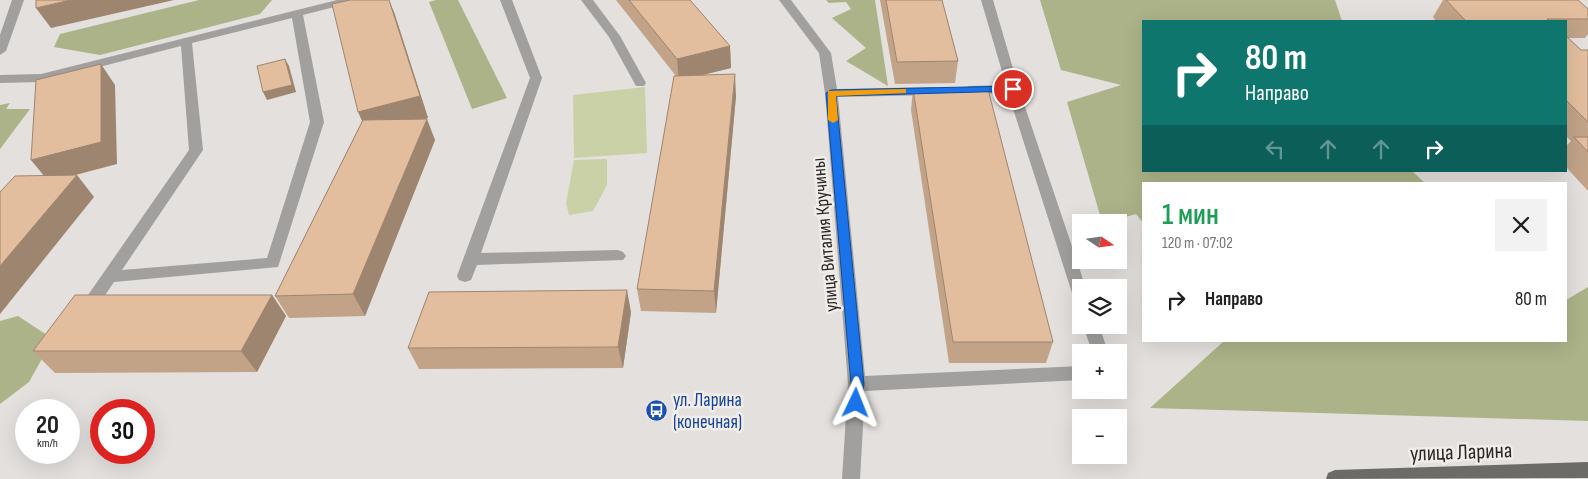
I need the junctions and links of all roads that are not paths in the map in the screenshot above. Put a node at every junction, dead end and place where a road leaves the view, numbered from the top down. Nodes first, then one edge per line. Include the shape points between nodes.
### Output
1 (18, 0) edge
2 (350, 0) edge
3 (506, 0) edge
4 (587, 0) edge
5 (785, 0) edge
6 (987, 0) edge
7 (297, 13) junction
8 (186, 41) junction
9 (0, 50) edge
10 (0, 80) edge
11 (640, 83) dead end
12 (1013, 89) junction
13 (831, 93) junction
14 (618, 256) dead end
15 (471, 259) junction
16 (465, 276) dead end
17 (109, 277) junction
18 (1075, 279) edge
19 (79, 320) edge
20 (1072, 373) edge
21 (857, 384) junction
22 (1588, 470) edge
23 (850, 479) edge
24 (1335, 479) edge

1 - 9 street
2 - 7 street
3 - 15 street via 536,78
4 - 11 street via 614,36
5 - 13 street, улица Виталия Кручины via 825,53
6 - 12 street
7 - 8 street
7 - 17 street via 317,122 273,263
8 - 10 street via 41,78
8 - 17 street via 196,150
12 - 13 street
12 - 18 street
13 - 21 street, улица Виталия Кручины
14 - 15 street
15 - 16 street
17 - 19 street
20 - 21 street
21 - 23 street, улица Виталия Кручины
22 - 24 main road, улица Ларина

